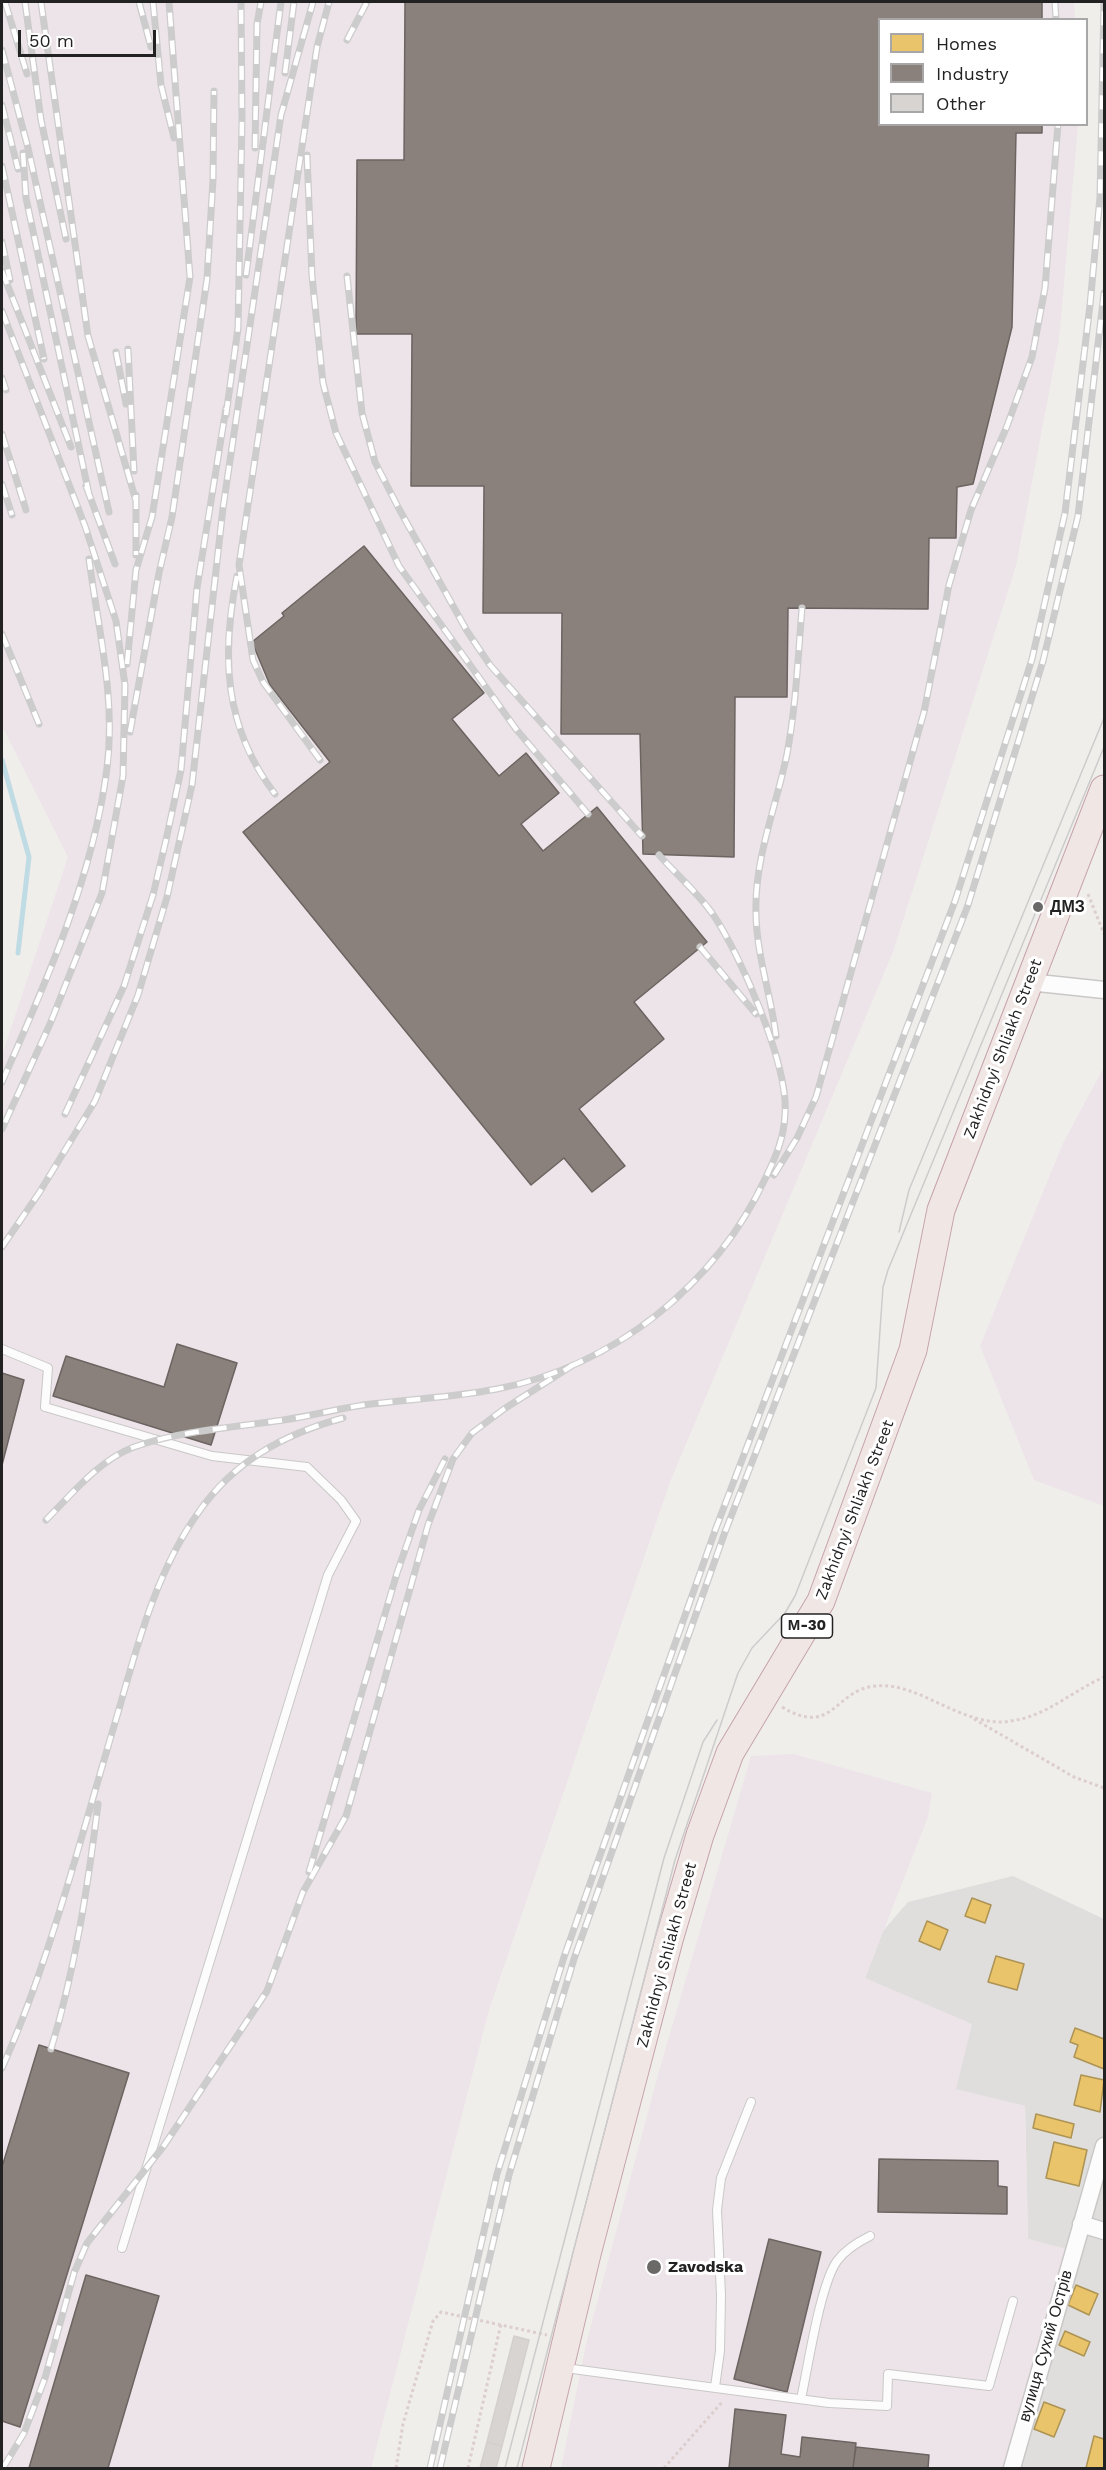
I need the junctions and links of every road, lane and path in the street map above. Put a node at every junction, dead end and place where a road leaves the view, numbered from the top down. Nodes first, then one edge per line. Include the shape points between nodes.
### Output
1 (1104, 789) edge
2 (1076, 862) junction
3 (1104, 934) edge
4 (1029, 982) junction
5 (1104, 990) edge
6 (2, 1349) edge
7 (1104, 1677) edge
8 (762, 1695) junction
9 (973, 1718) junction
10 (1104, 1788) edge
11 (751, 2102) dead end
12 (1104, 2146) edge
13 (1081, 2224) junction
14 (1104, 2231) edge
15 (870, 2236) dead end
16 (122, 2248) dead end
17 (1013, 2301) dead end
18 (501, 2324) junction
19 (566, 2339) junction
20 (558, 2367) junction
21 (715, 2387) junction
22 (734, 2390) junction
23 (801, 2399) junction
24 (396, 2469) edge
25 (468, 2469) edge
26 (536, 2469) edge
27 (664, 2469) edge
28 (1012, 2469) edge

1 - 2 highway, Zakhidnyi Shliakh Street / М-30
2 - 3 path
2 - 4 highway, Zakhidnyi Shliakh Street / М-30
4 - 5 street
4 - 8 highway, Zakhidnyi Shliakh Street / М-30 via 941,1210 913,1350 858,1503 821,1601
6 - 16 lane via 48,1368 45,1407 212,1456 307,1467 341,1500 356,1521 328,1575
7 - 9 path via 1038,1714 1009,1722
8 - 9 path via 806,1718 829,1713 849,1696 875,1685 904,1690
8 - 19 highway, Zakhidnyi Shliakh Street / М-30 via 730,1753 700,1835
9 - 10 path via 1074,1776
11 - 21 lane via 721,2178 717,2210 720,2351
12 - 13 street, вулиця Сухий Острів
13 - 14 street
13 - 28 street, вулиця Сухий Острів
15 - 23 lane via 837,2262 823,2298
17 - 23 lane via 989,2386 888,2374 887,2406
18 - 19 path
18 - 24 path via 441,2312 433,2321 403,2424
18 - 25 path
19 - 20 highway, Zakhidnyi Shliakh Street / М-30
20 - 21 lane
20 - 26 highway, Zakhidnyi Shliakh Street / М-30
21 - 22 lane
22 - 23 lane
22 - 27 path

